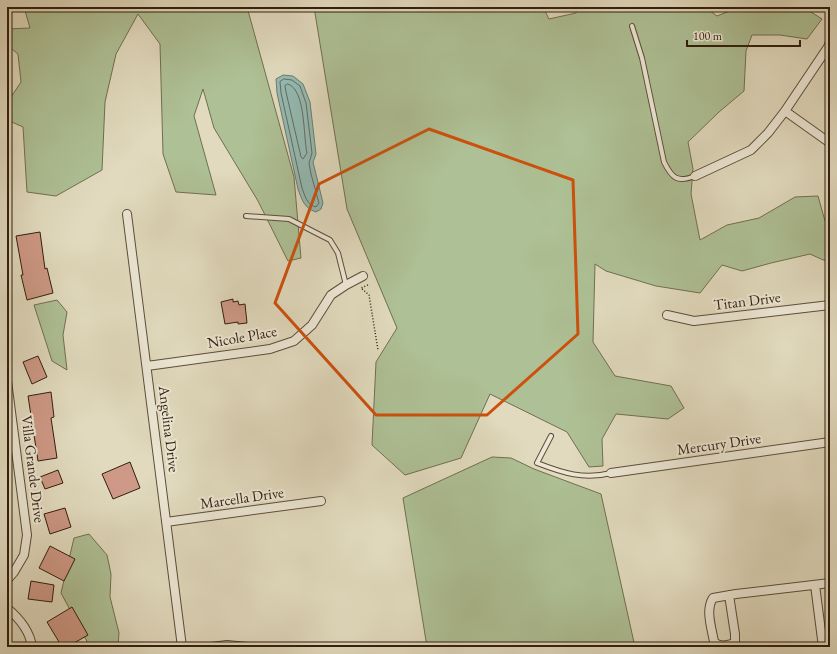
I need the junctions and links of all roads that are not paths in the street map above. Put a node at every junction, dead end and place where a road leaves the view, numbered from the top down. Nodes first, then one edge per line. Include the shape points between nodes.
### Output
1 (632, 26) dead end
2 (830, 42) edge
3 (785, 111) junction
4 (830, 143) edge
5 (696, 176) joint
6 (127, 214) dead end
7 (246, 216) dead end
8 (363, 276) dead end
9 (346, 285) junction
10 (830, 305) edge
11 (667, 315) dead end
12 (146, 366) junction
13 (7, 381) edge
14 (551, 436) dead end
15 (830, 442) edge
16 (612, 473) joint
17 (322, 501) dead end
18 (166, 522) junction
19 (7, 580) edge
20 (830, 583) edge
21 (815, 585) junction
22 (729, 595) junction
23 (7, 608) edge
24 (32, 647) edge
25 (182, 647) edge
26 (211, 647) edge
27 (247, 647) edge
28 (823, 647) edge

1 - 5 lane via 642,58 664,162 670,174 678,179
2 - 3 street
3 - 4 street
3 - 5 street via 751,150
6 - 12 street, Angelina Drive
7 - 9 lane via 289,219 330,240 338,253
8 - 9 street, Nicole Place
9 - 12 street, Nicole Place via 331,295 312,325 294,341 270,349
10 - 11 street, Titan Drive via 694,321
12 - 18 street, Angelina Drive
13 - 19 street, Villa Grande Drive via 27,535 24,555
14 - 16 lane via 538,462 565,473 597,477
15 - 16 street, Mercury Drive
17 - 18 street, Marcella Drive
18 - 25 street, Angelina Drive
20 - 21 street
21 - 22 street
21 - 28 street
22 - 22 street via 714,598 710,603 714,642 718,646 735,643
23 - 24 street via 25,627
26 - 27 street

